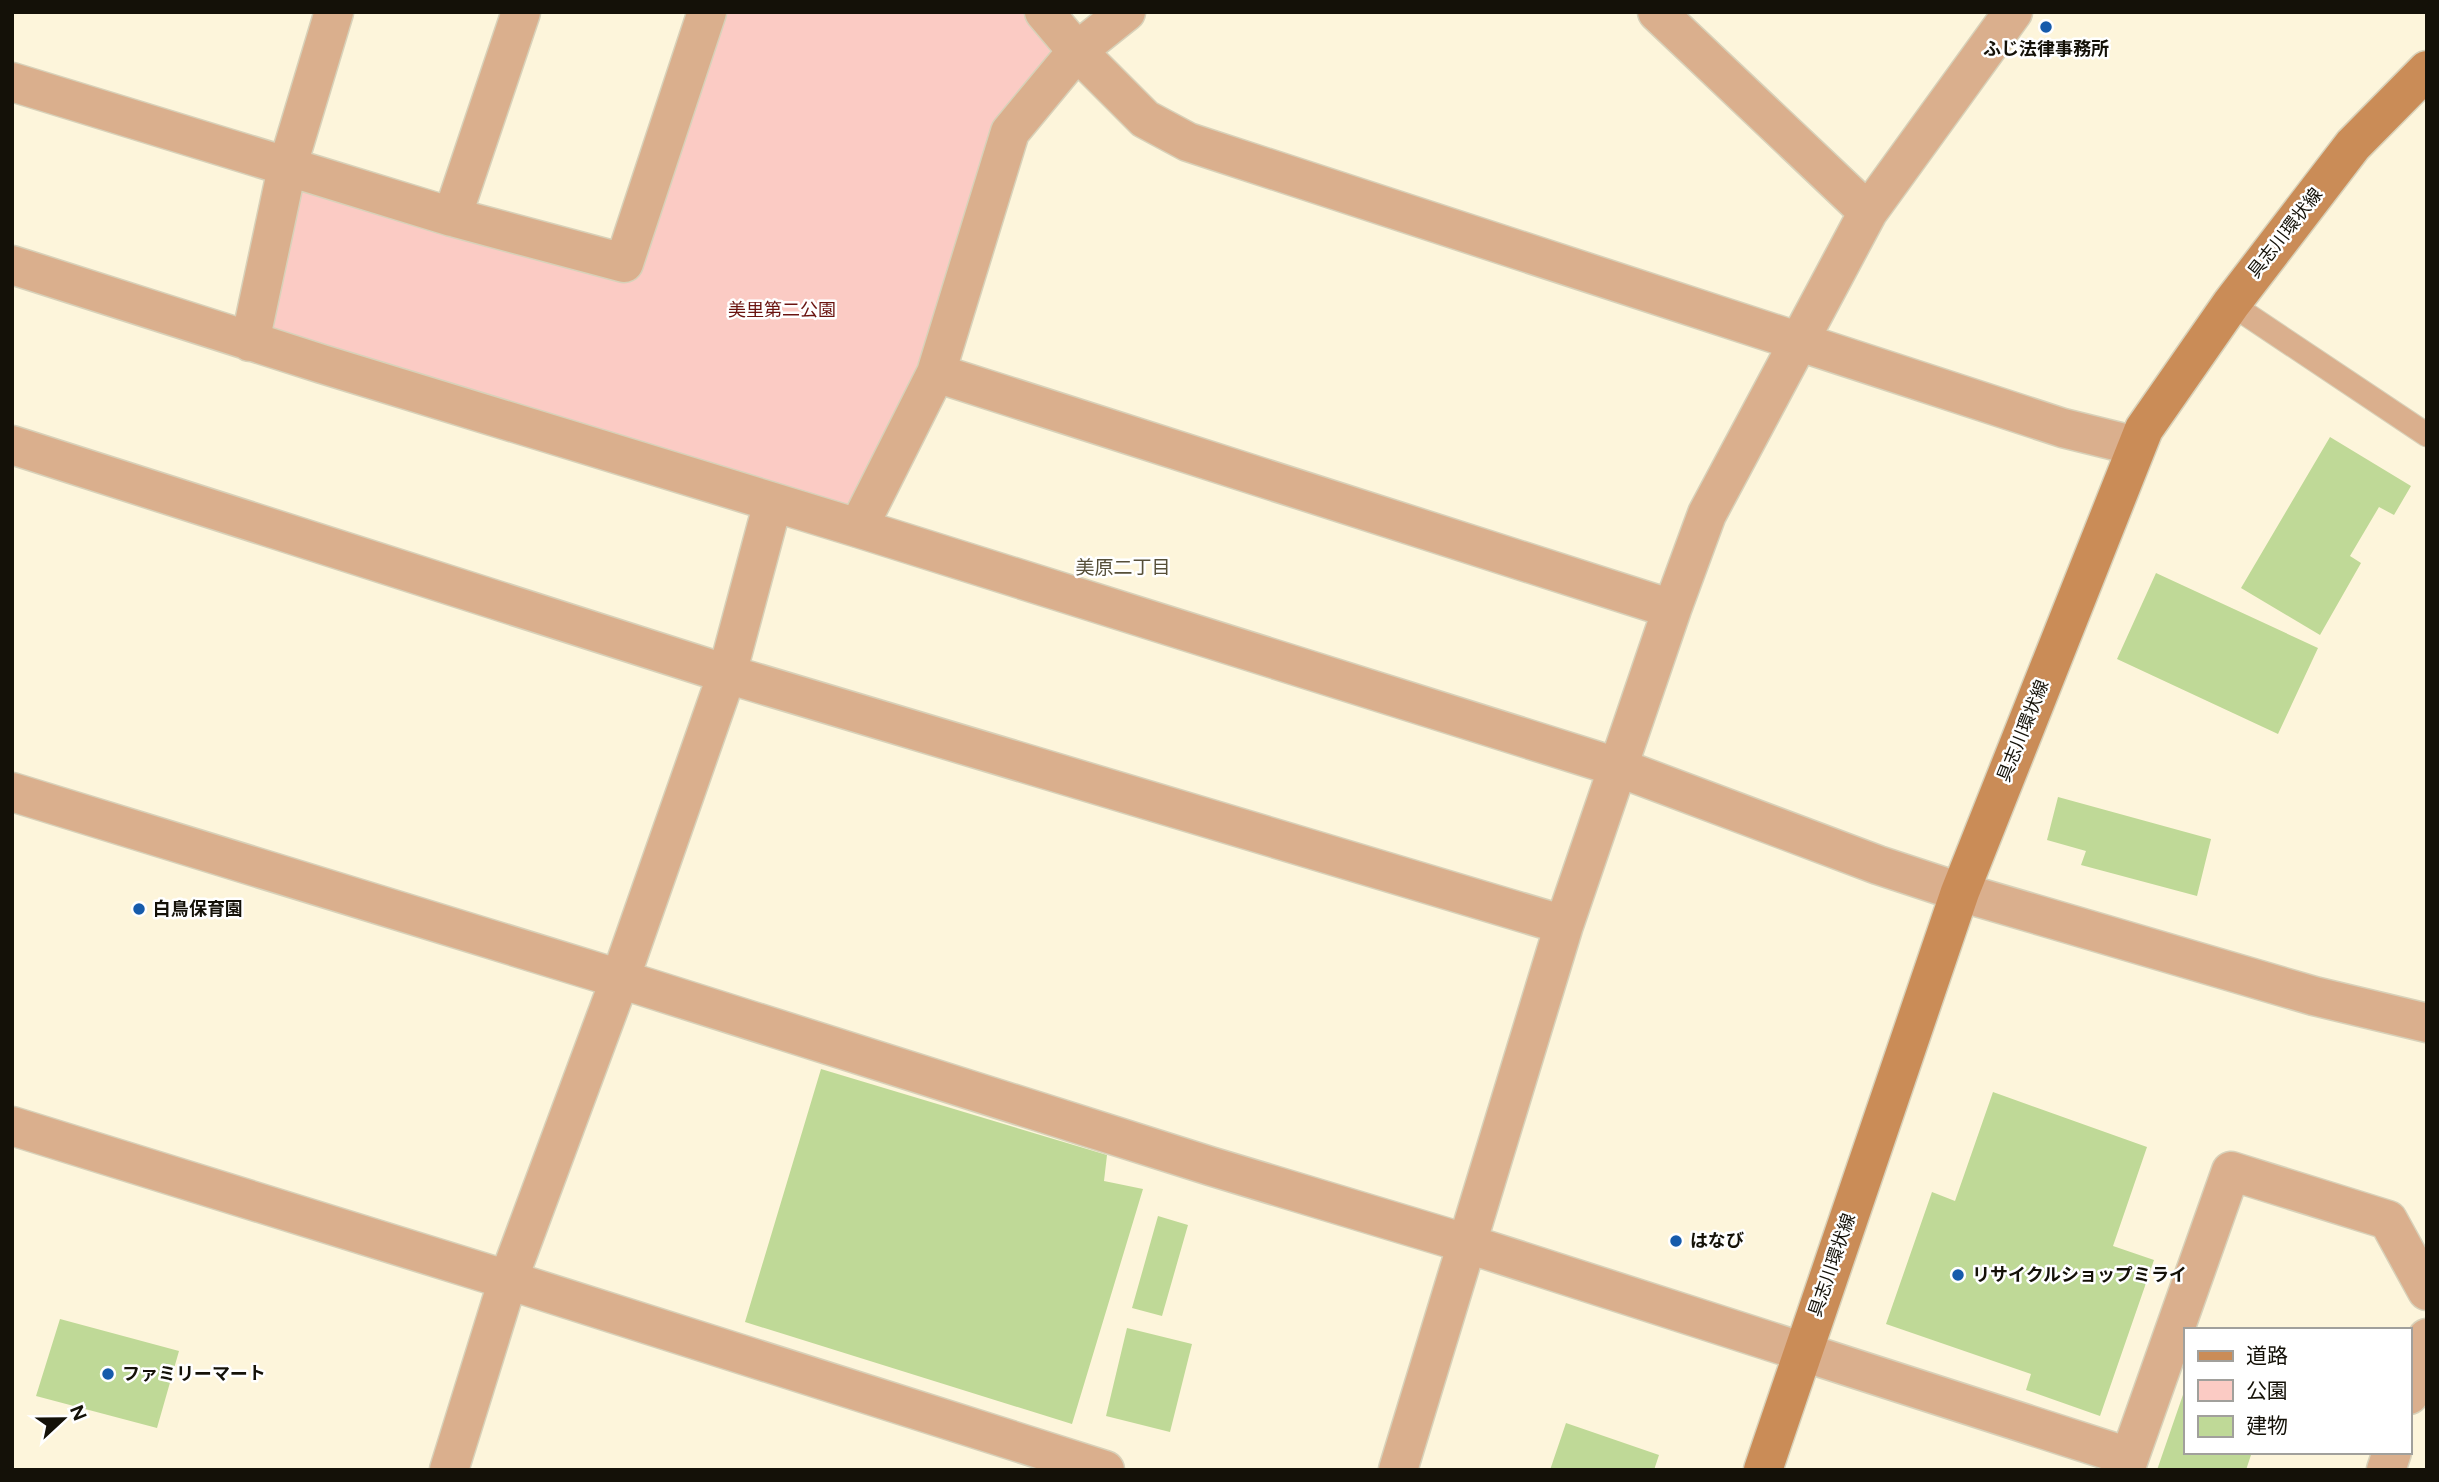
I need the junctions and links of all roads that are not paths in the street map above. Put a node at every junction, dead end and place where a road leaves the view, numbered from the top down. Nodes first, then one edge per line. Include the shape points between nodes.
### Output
1 (334, 12) edge
2 (521, 12) edge
3 (707, 12) edge
4 (1044, 12) edge
5 (1126, 12) edge
6 (1657, 12) edge
7 (2013, 12) edge
8 (1077, 51) junction
9 (2427, 70) edge
10 (12, 82) edge
11 (286, 168) junction
12 (1868, 212) junction
13 (452, 217) junction
14 (13, 267) edge
15 (2231, 304) junction
16 (250, 342) junction
17 (1797, 342) junction
18 (936, 373) junction
19 (2427, 435) edge
20 (12, 445) edge
21 (2136, 446) junction
22 (773, 502) junction
23 (858, 528) junction
24 (1672, 609) junction
25 (727, 674) junction
26 (1617, 767) junction
27 (12, 792) edge
28 (1959, 892) junction
29 (1564, 925) junction
30 (620, 979) junction
31 (2427, 1023) edge
32 (12, 1126) edge
33 (1465, 1243) junction
34 (2417, 1249) edge
35 (508, 1280) junction
36 (2427, 1292) edge
37 (2427, 1338) edge
38 (1802, 1352) junction
39 (2411, 1389) edge
40 (2127, 1464) edge
41 (449, 1470) edge
42 (1105, 1470) edge
43 (1398, 1470) edge
44 (1763, 1470) edge

1 - 11 street
2 - 13 street
3 - 13 street via 624,262
4 - 8 street
5 - 8 street
6 - 12 street
7 - 12 street
8 - 17 street via 1146,119 1188,142
8 - 18 street via 1010,132
9 - 15 main road, 具志川環状線 via 2353,145
10 - 11 street
11 - 13 street
11 - 16 street
12 - 17 street
14 - 16 street
15 - 19 lane
15 - 21 main road, 具志川環状線
16 - 22 street
17 - 21 street via 2063,428
17 - 24 street via 1707,514
18 - 23 street
18 - 24 street
20 - 25 street
21 - 28 main road, 具志川環状線
22 - 23 street
22 - 25 street
23 - 26 street
24 - 26 street
25 - 29 street
25 - 30 street
26 - 28 street
26 - 29 street
27 - 30 street
28 - 31 street via 2314,996
28 - 38 main road, 具志川環状線
29 - 33 street
30 - 33 street
30 - 35 street
32 - 35 street
33 - 38 street
33 - 43 street
34 - 36 street
34 - 40 street via 2388,1220 2231,1171
35 - 41 street
35 - 42 street
37 - 39 street
38 - 40 street
38 - 44 main road, 具志川環状線

